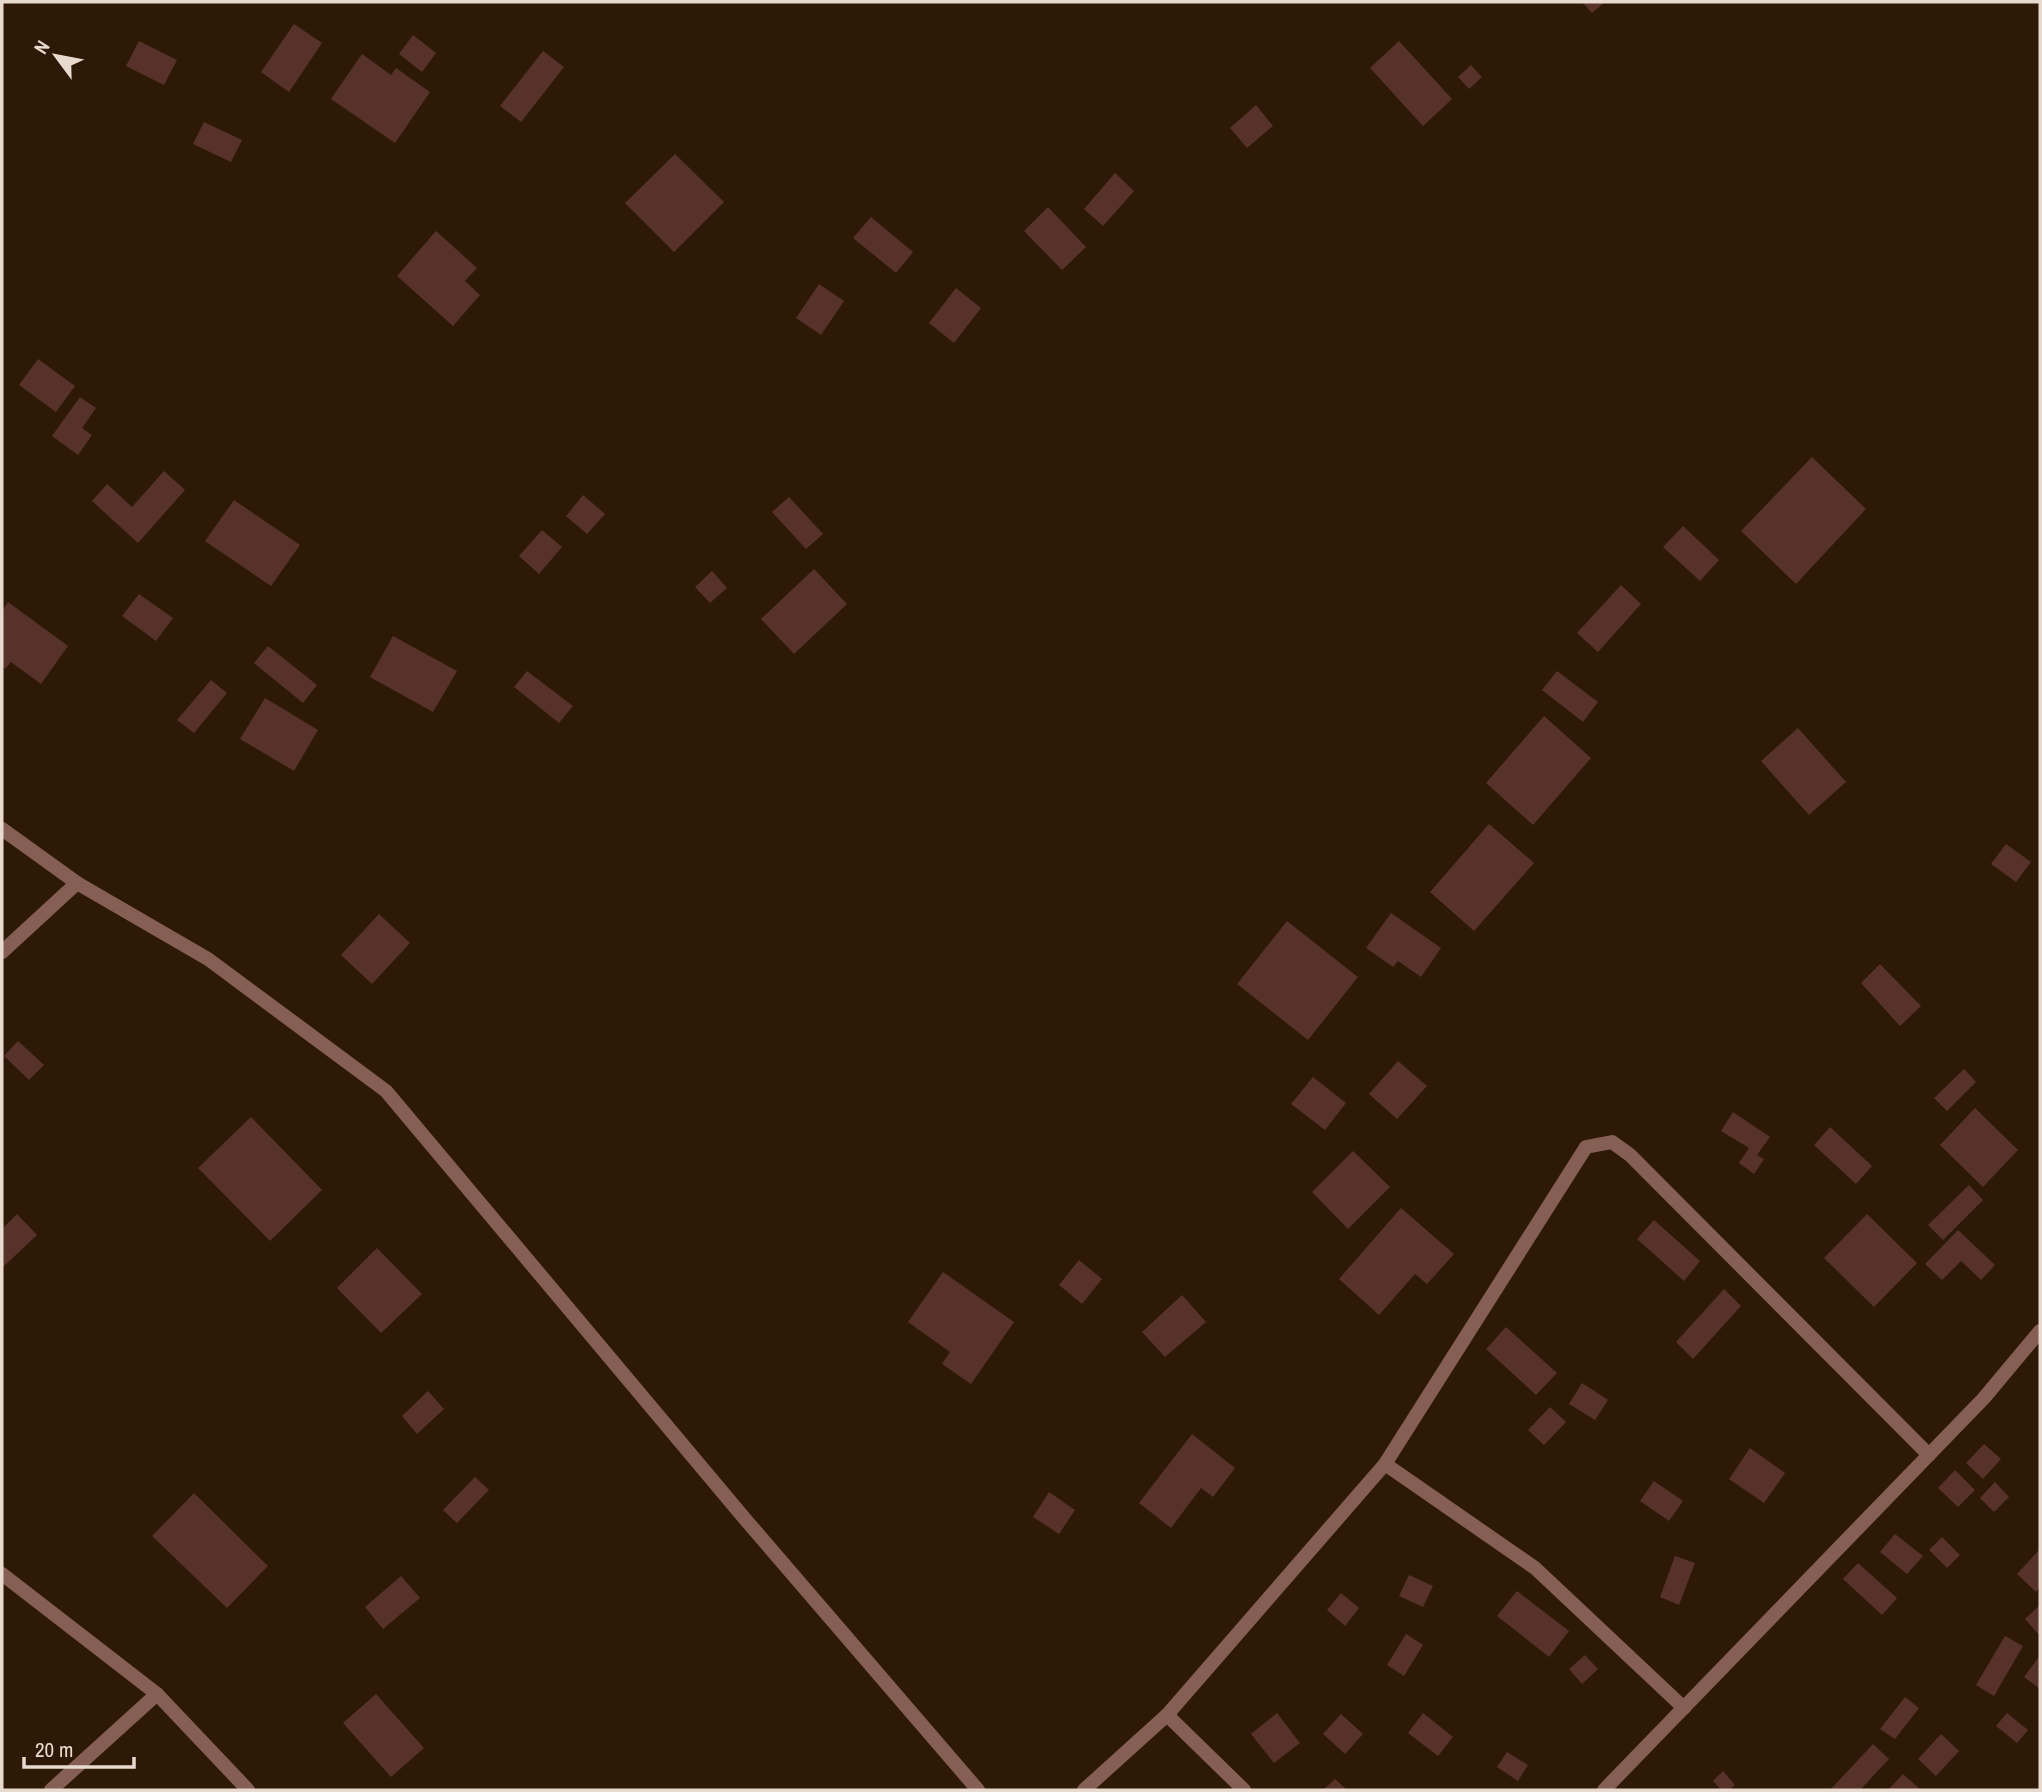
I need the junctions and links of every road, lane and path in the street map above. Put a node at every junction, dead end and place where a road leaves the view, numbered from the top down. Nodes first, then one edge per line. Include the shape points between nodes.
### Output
1 (2, 829) edge
2 (78, 883) junction
3 (2, 952) edge
4 (2040, 1331) edge
5 (1929, 1455) junction
6 (1385, 1464) junction
7 (2, 1574) edge
8 (158, 1694) junction
9 (1684, 1708) junction
10 (1167, 1715) junction
11 (51, 1790) edge
12 (248, 1790) edge
13 (978, 1790) edge
14 (1084, 1790) edge
15 (1244, 1790) edge
16 (1604, 1790) edge

1 - 2 street
2 - 3 street
2 - 13 street via 208,959 386,1091
4 - 5 street
5 - 6 street via 1612,1142 1586,1147
5 - 9 street
6 - 9 street via 1535,1568
6 - 10 street
7 - 8 street
8 - 11 street
8 - 12 street
9 - 16 street
10 - 14 street
10 - 15 street

